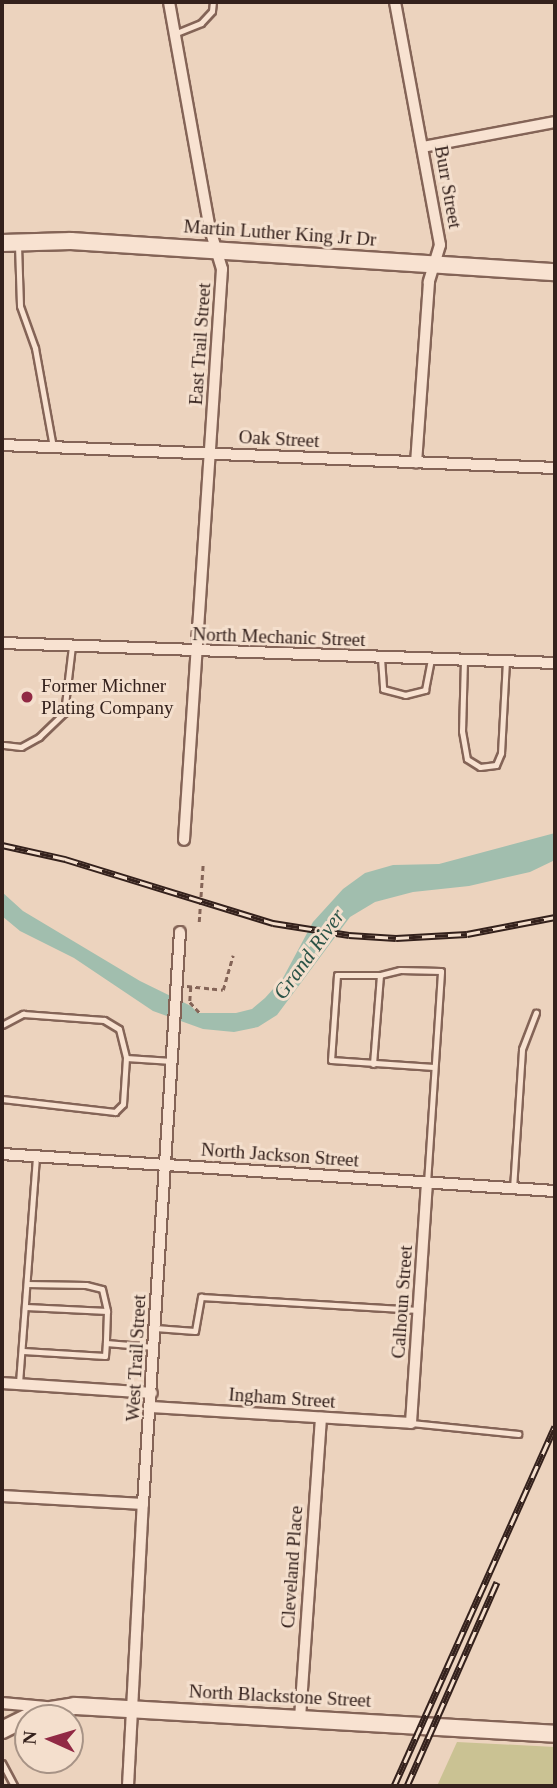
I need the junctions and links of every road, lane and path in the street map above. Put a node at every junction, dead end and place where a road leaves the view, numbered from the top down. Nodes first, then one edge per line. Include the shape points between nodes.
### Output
1 (169, 2) edge
2 (213, 2) edge
3 (395, 2) edge
4 (174, 34) junction
5 (555, 122) edge
6 (423, 147) junction
7 (10, 243) edge
8 (215, 250) junction
9 (435, 265) junction
10 (555, 272) edge
11 (2, 445) edge
12 (53, 447) junction
13 (210, 453) junction
14 (416, 463) junction
15 (555, 468) edge
16 (2, 643) edge
17 (72, 646) junction
18 (197, 652) junction
19 (381, 658) junction
20 (431, 659) junction
21 (464, 660) junction
22 (506, 662) junction
23 (555, 663) edge
24 (4, 745) dead end
25 (184, 840) dead end
26 (203, 864) dead end
27 (198, 922) dead end
28 (180, 932) dead end
29 (233, 955) dead end
30 (380, 975) junction
31 (191, 987) junction
32 (177, 988) junction
33 (201, 1013) dead end
34 (536, 1013) dead end
35 (2, 1025) edge
36 (126, 1058) junction
37 (172, 1062) junction
38 (373, 1064) junction
39 (434, 1067) junction
40 (2, 1099) edge
41 (2, 1154) edge
42 (36, 1156) junction
43 (2, 1160) edge
44 (165, 1164) junction
45 (427, 1182) junction
46 (513, 1189) junction
47 (555, 1191) edge
48 (27, 1284) junction
49 (26, 1307) junction
50 (419, 1310) junction
51 (107, 1311) junction
52 (155, 1328) junction
53 (106, 1343) junction
54 (154, 1348) junction
55 (23, 1351) junction
56 (2, 1383) edge
57 (19, 1385) junction
58 (152, 1393) junction
59 (151, 1407) junction
60 (321, 1418) junction
61 (411, 1423) junction
62 (518, 1434) dead end
63 (2, 1496) edge
64 (142, 1504) junction
65 (84, 1708) edge
66 (131, 1709) junction
67 (300, 1718) junction
68 (555, 1734) edge
69 (2, 1763) edge
70 (13, 1786) edge
71 (128, 1786) edge

1 - 4 street, East Trail Street
2 - 4 lane via 201,23
3 - 6 street, Burr Street
4 - 8 street, East Trail Street
5 - 6 street
6 - 9 street, Burr Street via 440,245
7 - 8 main road, Martin Luther King Jr Dr via 71,241
7 - 12 lane via 19,306 35,348
8 - 9 main road, Martin Luther King Jr Dr
8 - 13 street, East Trail Street via 222,269
9 - 10 main road, Martin Luther King Jr Dr
9 - 14 street, Burr Street via 429,282
11 - 12 street, Oak Street
12 - 13 street, Oak Street
13 - 14 street, Oak Street
13 - 18 street, East Trail Street
14 - 15 street, Oak Street
16 - 17 street, North Mechanic Street
17 - 18 street, North Mechanic Street
17 - 24 lane via 64,713 21,747
18 - 19 street, North Mechanic Street
18 - 25 street
19 - 20 street, North Mechanic Street
19 - 20 lane via 383,689 405,695 425,690
20 - 21 street, North Mechanic Street
21 - 22 street, North Mechanic Street
21 - 22 lane via 462,731 467,758 480,767 496,765 501,753
22 - 23 street, North Mechanic Street
26 - 27 path
28 - 32 street, West Trail Street
29 - 31 path via 223,990
30 - 38 lane
30 - 38 lane via 337,975 331,1060
30 - 39 lane via 400,970 441,971
31 - 32 path
31 - 33 path via 190,1002
32 - 37 street, West Trail Street
34 - 46 lane via 522,1049
35 - 36 lane via 23,1014 104,1020 119,1029
36 - 37 lane
36 - 40 lane via 122,1104 115,1112
37 - 44 street, West Trail Street
38 - 39 lane
39 - 45 lane
41 - 42 street, North Jackson Street
41 - 43 lane
42 - 44 street, North Jackson Street
42 - 48 lane
44 - 45 street, North Jackson Street
44 - 52 street, West Trail Street
45 - 46 street, North Jackson Street
45 - 50 street, Calhoun Street
46 - 47 street, North Jackson Street
48 - 49 lane
48 - 51 lane via 102,1289
49 - 51 lane
49 - 55 lane
50 - 52 lane via 201,1297 195,1331
50 - 61 street, Calhoun Street
51 - 53 lane
52 - 54 street, West Trail Street
53 - 54 lane
53 - 55 lane via 106,1356
54 - 58 street, West Trail Street
55 - 57 lane
56 - 57 street
57 - 58 street
58 - 59 street, West Trail Street
59 - 60 street, Ingham Street
59 - 64 street, West Trail Street
60 - 61 street, Ingham Street
60 - 67 street, Cleveland Place
61 - 62 lane
63 - 64 street
64 - 66 street, West Trail Street
65 - 66 main road, North Blackstone Street
66 - 67 main road, North Blackstone Street
66 - 71 street, West Trail Street
67 - 68 main road, North Blackstone Street
69 - 70 lane

